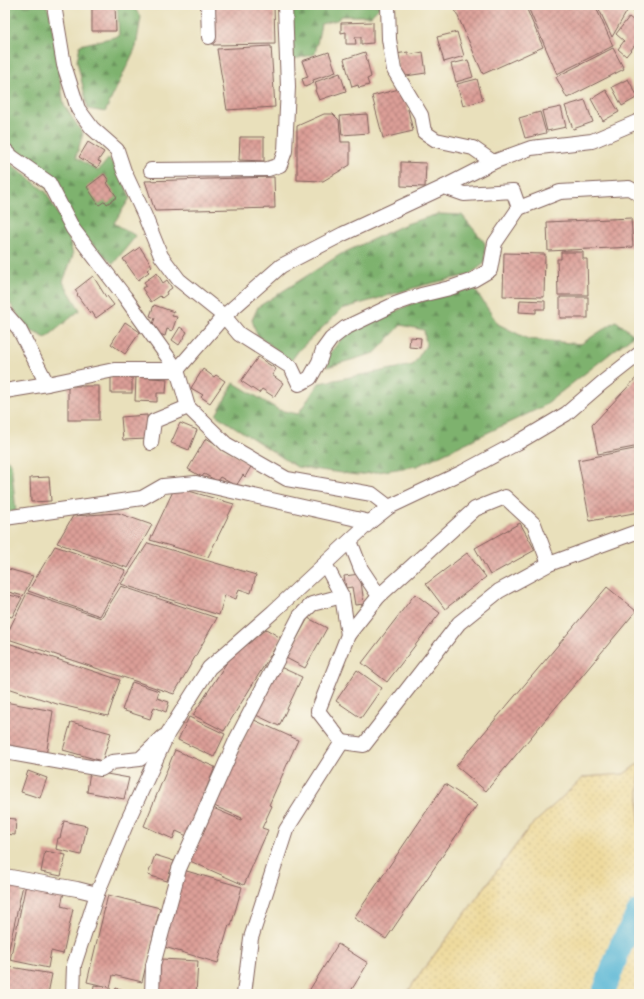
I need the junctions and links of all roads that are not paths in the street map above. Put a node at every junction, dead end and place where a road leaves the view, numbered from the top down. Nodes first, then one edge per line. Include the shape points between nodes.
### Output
1 (54, 5) edge
2 (208, 5) edge
3 (285, 5) edge
4 (388, 5) edge
5 (209, 37) dead end
6 (639, 121) edge
7 (5, 150) edge
8 (493, 162) junction
9 (151, 170) dead end
10 (444, 187) junction
11 (639, 194) edge
12 (519, 208) junction
13 (5, 314) edge
14 (224, 316) junction
15 (639, 354) edge
16 (177, 370) junction
17 (47, 384) junction
18 (5, 391) edge
19 (188, 407) junction
20 (151, 442) dead end
21 (389, 507) junction
22 (5, 518) edge
23 (370, 522) junction
24 (639, 531) edge
25 (350, 541) junction
26 (325, 564) junction
27 (549, 564) junction
28 (342, 596) junction
29 (379, 596) junction
30 (348, 635) junction
31 (168, 733) junction
32 (342, 742) junction
33 (5, 752) edge
34 (5, 876) edge
35 (97, 894) junction
36 (73, 994) edge
37 (152, 994) edge
38 (244, 994) edge

1 - 14 street via 64,65 78,109 92,128 117,150 161,256 179,280
2 - 5 street
3 - 9 street via 288,87 285,151 280,165 268,169
4 - 8 street via 389,39 394,70 421,115 424,132 436,140 472,148
6 - 8 street via 592,141 530,148
7 - 16 street via 49,183 73,229
8 - 10 street
10 - 12 street via 464,194 512,191
10 - 14 street via 343,234 282,266
11 - 12 street via 629,188 560,192
12 - 14 street via 495,243 490,270 465,283 395,304 345,328 331,339 323,350 310,378 299,384 291,367 239,334
13 - 17 street via 19,329
14 - 16 street
15 - 21 street via 566,414 463,472
16 - 17 street via 114,370
16 - 19 street
17 - 18 street
19 - 20 street via 154,421
19 - 21 street via 226,444 287,479 372,494
21 - 23 street
22 - 23 street via 142,498 163,486 196,483
23 - 25 street
24 - 27 street
25 - 26 street
25 - 29 street via 361,569
26 - 28 street
26 - 31 street via 209,668
27 - 29 street via 534,524 505,497 475,509
27 - 32 street via 499,591 459,623 364,745
28 - 30 street
28 - 37 street via 312,604 300,616 237,738 179,869 153,965
29 - 30 street
30 - 32 street via 318,711
31 - 33 street via 140,759 112,762 101,769
31 - 35 street
32 - 38 street via 286,830 251,938
34 - 35 street
35 - 36 street via 74,966

